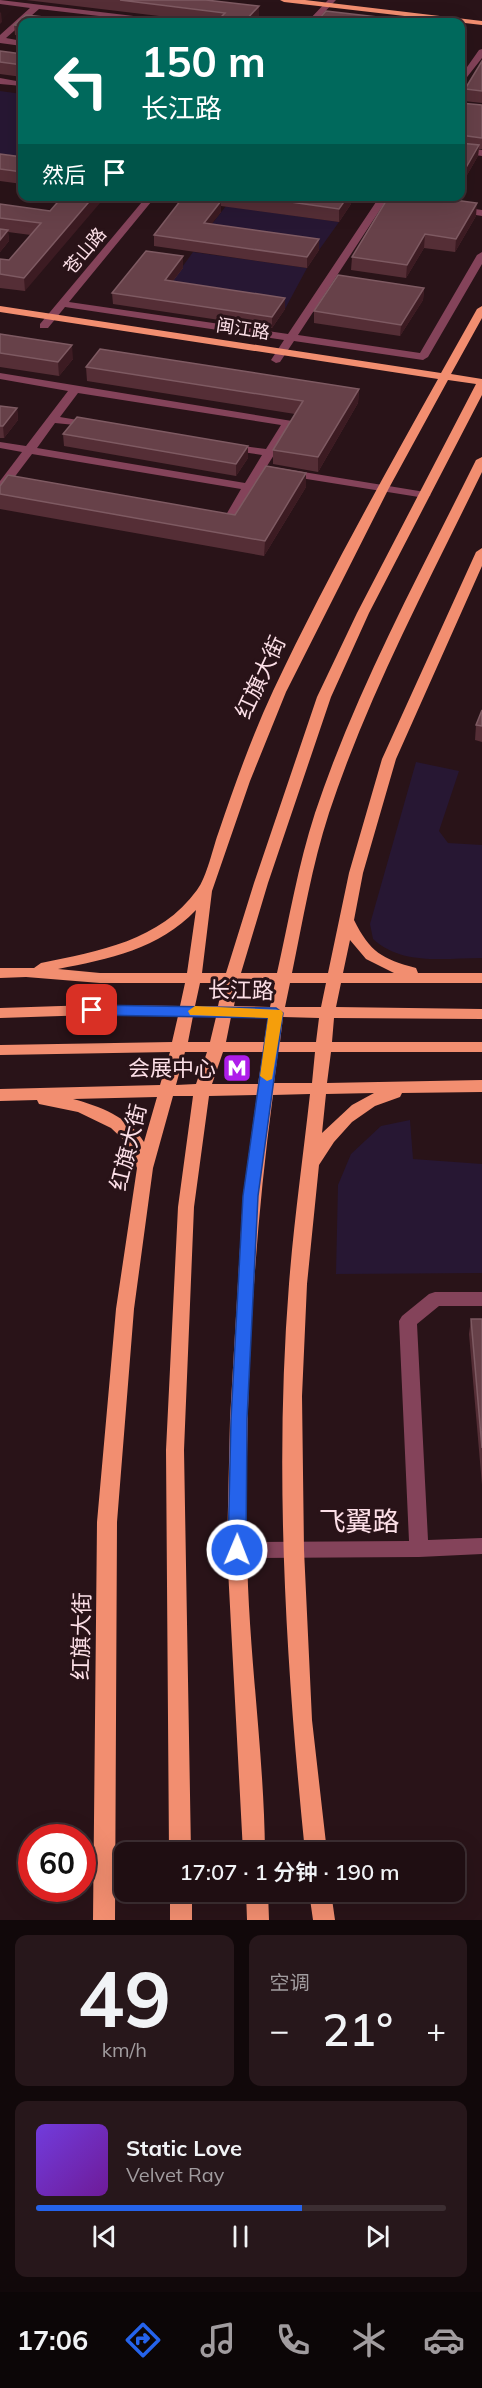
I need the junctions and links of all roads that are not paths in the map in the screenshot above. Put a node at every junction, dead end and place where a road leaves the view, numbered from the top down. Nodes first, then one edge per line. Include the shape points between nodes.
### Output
1 (284, 0) edge
2 (0, 2) edge
3 (330, 3) edge
4 (37, 6) junction
5 (24, 18) edge
6 (134, 18) edge
7 (315, 18) edge
8 (444, 18) edge
9 (465, 21) edge
10 (18, 23) edge
11 (482, 23) edge
12 (0, 39) edge
13 (18, 42) edge
14 (482, 52) edge
15 (465, 77) edge
16 (0, 81) edge
17 (18, 83) edge
18 (465, 151) edge
19 (482, 153) edge
20 (148, 201) edge
21 (387, 201) edge
22 (449, 208) edge
23 (482, 213) edge
24 (482, 255) edge
25 (62, 303) junction
26 (0, 309) edge
27 (482, 309) edge
28 (0, 319) edge
29 (48, 321) junction
30 (291, 338) junction
31 (279, 356) junction
32 (0, 376) edge
33 (441, 381) junction
34 (481, 388) edge
35 (75, 389) junction
36 (52, 419) junction
37 (98, 426) edge
38 (212, 444) edge
39 (0, 445) edge
40 (29, 450) junction
41 (269, 453) junction
42 (482, 460) edge
43 (260, 468) junction
44 (4, 486) edge
45 (249, 487) junction
46 (382, 488) junction
47 (425, 495) junction
48 (203, 520) edge
49 (482, 552) edge
50 (205, 891) junction
51 (347, 921) junction
52 (26, 972) junction
53 (0, 973) edge
54 (284, 977) junction
55 (335, 977) junction
56 (232, 978) junction
57 (462, 978) junction
58 (482, 978) edge
59 (192, 979) junction
60 (185, 1011) junction
61 (224, 1011) junction
62 (0, 1013) edge
63 (276, 1013) junction
64 (327, 1013) junction
65 (482, 1014) edge
66 (271, 1046) junction
67 (179, 1047) junction
68 (217, 1047) junction
69 (324, 1047) junction
70 (482, 1047) edge
71 (0, 1050) edge
72 (427, 1086) junction
73 (482, 1086) edge
74 (318, 1088) junction
75 (265, 1089) junction
76 (202, 1090) junction
77 (168, 1091) junction
78 (0, 1096) edge
79 (145, 1168) junction
80 (310, 1168) junction
81 (482, 1299) edge
82 (482, 1546) edge
83 (419, 1549) junction
84 (237, 1550) junction
85 (294, 1550) junction
86 (180, 1842) edge
87 (253, 1842) edge
88 (315, 1842) edge
89 (181, 1902) edge
90 (257, 1902) edge
91 (321, 1902) edge
92 (104, 1920) edge
93 (181, 1920) edge
94 (258, 1920) edge
95 (324, 1920) edge

1 - 3 main road
2 - 4 street
3 - 7 street
3 - 8 main road
4 - 5 street
4 - 6 street
9 - 11 main road
10 - 12 street
12 - 13 street
14 - 15 street
16 - 17 street
18 - 19 street
20 - 25 street, 苍山路
21 - 30 street
22 - 23 street
24 - 30 street via 423,357
25 - 29 street, 苍山路
25 - 30 street
26 - 29 main road, 闽江路
27 - 33 main road, 红旗大街
28 - 29 main road, 闽江路
29 - 31 main road, 闽江路
30 - 31 street
31 - 33 main road, 闽江路
32 - 35 street
33 - 34 main road, 闽江路
33 - 46 main road, 红旗大街
34 - 47 main road
35 - 36 street
35 - 41 street via 288,423
36 - 37 street
36 - 40 street
38 - 41 street
39 - 40 street
40 - 44 street
40 - 45 street
41 - 43 street
42 - 54 main road via 353,732 322,814
43 - 45 street
43 - 46 street
45 - 48 street via 226,524
46 - 47 street
46 - 50 main road, 红旗大街 via 279,692
47 - 56 main road via 324,697
49 - 51 main road via 389,759 356,873
50 - 52 main road via 175,922 141,942
50 - 59 main road, 红旗大街
51 - 55 main road
51 - 57 main road via 362,950 384,964
52 - 53 main road
52 - 59 main road
54 - 55 main road
54 - 56 main road
54 - 63 main road
55 - 57 main road
55 - 64 main road
56 - 59 main road
56 - 61 main road
57 - 58 main road
59 - 60 main road, 红旗大街
60 - 61 main road, 长江路
60 - 62 main road, 长江路
60 - 67 main road, 红旗大街
61 - 63 main road, 长江路
61 - 68 main road
63 - 64 main road, 长江路
63 - 66 main road
64 - 65 main road, 长江路
64 - 69 main road
66 - 68 main road
66 - 69 main road
66 - 75 main road
67 - 68 main road
67 - 71 main road
67 - 77 main road, 红旗大街
68 - 76 main road
69 - 70 main road
69 - 74 main road
72 - 73 main road
72 - 74 main road
72 - 80 main road via 381,1096 363,1105 328,1137
74 - 75 main road
74 - 80 main road
75 - 76 main road
75 - 84 main road via 250,1196
76 - 77 main road
76 - 86 main road via 186,1207 175,1450
77 - 78 main road
77 - 79 main road, 红旗大街
78 - 79 main road via 56,1101 96,1112 135,1142
79 - 92 main road, 红旗大街 via 125,1309 108,1522
80 - 85 main road via 298,1284 293,1396
81 - 83 street via 435,1299 408,1321
82 - 83 street, 飞翼路
83 - 85 street, 飞翼路
84 - 85 street, 飞翼路
84 - 87 main road
85 - 88 main road via 302,1720
89 - 93 main road
90 - 94 main road
91 - 95 main road

